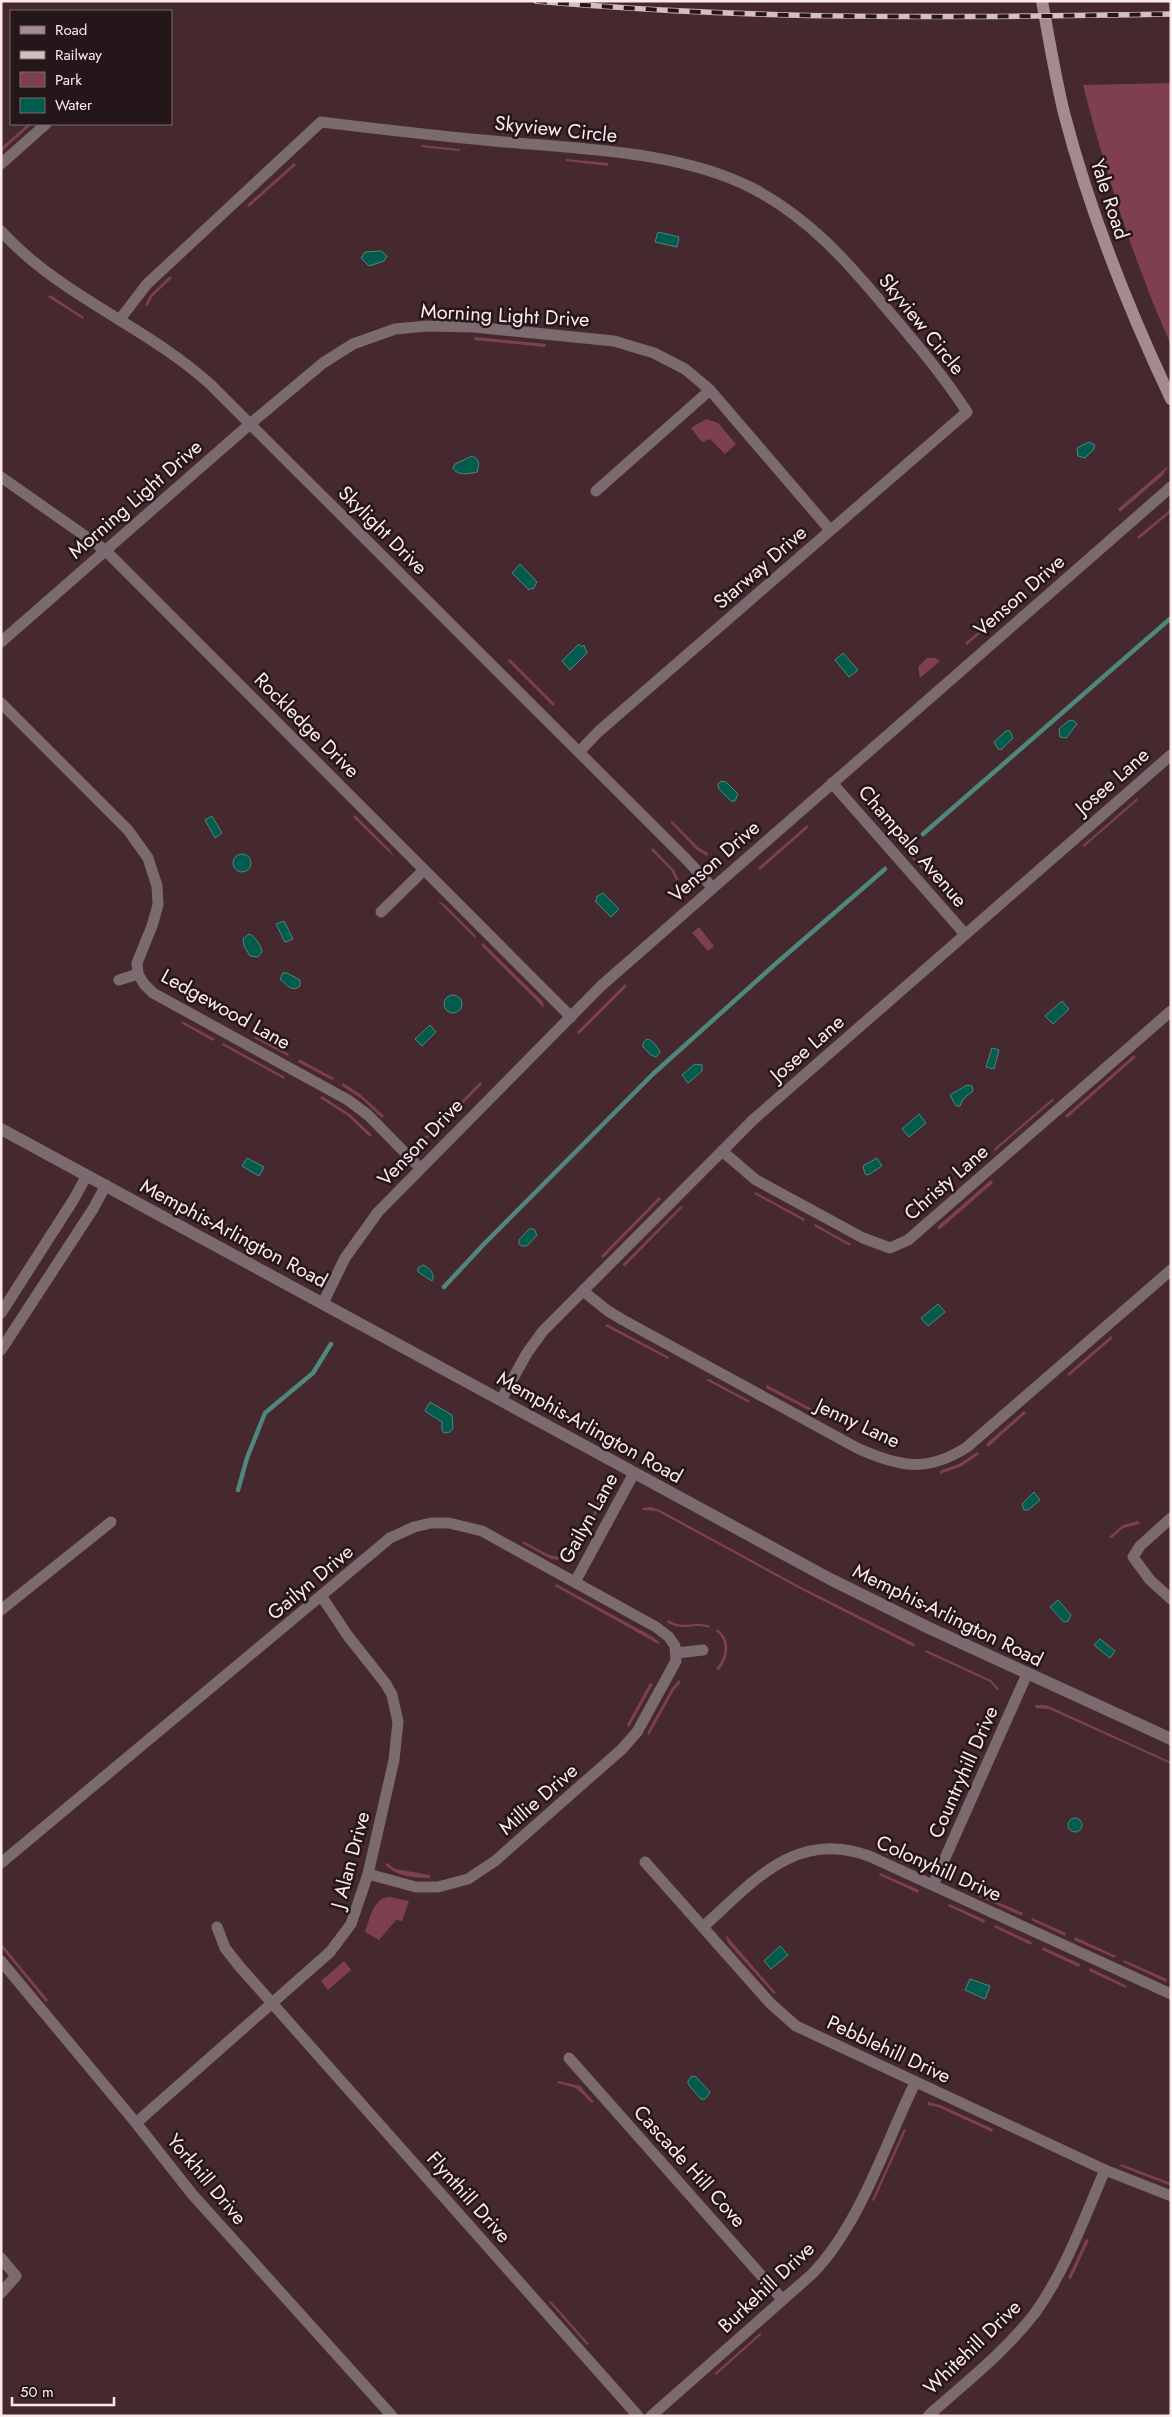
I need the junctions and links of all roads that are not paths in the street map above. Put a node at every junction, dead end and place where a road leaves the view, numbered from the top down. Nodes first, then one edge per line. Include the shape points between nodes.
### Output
1 (1042, 1) edge
2 (45, 125) edge
3 (1, 164) edge
4 (1, 231) edge
5 (120, 319) junction
6 (710, 390) junction
7 (1171, 399) edge
8 (967, 412) joint
9 (250, 424) junction
10 (1, 477) edge
11 (1171, 487) edge
12 (596, 491) dead end
13 (830, 530) junction
14 (105, 550) junction
15 (1, 642) edge
16 (1, 703) edge
17 (579, 752) junction
18 (1171, 755) edge
19 (832, 783) junction
20 (424, 870) junction
21 (712, 887) junction
22 (381, 912) dead end
23 (965, 934) junction
24 (138, 974) junction
25 (120, 980) dead end
26 (1171, 1011) edge
27 (571, 1017) junction
28 (1, 1129) edge
29 (722, 1151) junction
30 (420, 1168) junction
31 (87, 1175) junction
32 (106, 1185) junction
33 (1171, 1270) edge
34 (584, 1291) junction
35 (323, 1302) junction
36 (1, 1313) edge
37 (1, 1350) edge
38 (501, 1400) junction
39 (634, 1473) junction
40 (1171, 1518) edge
41 (111, 1522) dead end
42 (575, 1582) junction
43 (322, 1597) junction
44 (1171, 1599) edge
45 (1, 1610) edge
46 (703, 1650) dead end
47 (677, 1653) junction
48 (1027, 1674) junction
49 (1171, 1739) edge
50 (645, 1862) dead end
51 (1, 1863) edge
52 (368, 1874) junction
53 (933, 1885) junction
54 (217, 1927) dead end
55 (703, 1927) junction
56 (1, 1961) edge
57 (1171, 1994) edge
58 (271, 2003) junction
59 (569, 2058) dead end
60 (915, 2083) junction
61 (136, 2123) junction
62 (1105, 2170) junction
63 (1171, 2196) edge
64 (1, 2258) edge
65 (1, 2293) edge
66 (782, 2299) junction
67 (392, 2416) edge
68 (638, 2416) edge
69 (651, 2416) edge
70 (928, 2416) edge

1 - 7 main road, Yale Road via 1064,113 1097,224 1134,319
2 - 3 street
4 - 5 street, Skylight Drive via 47,274
5 - 8 street, Skyview Circle via 147,284 321,122 577,149 699,166 753,188 798,216 850,265 941,372
5 - 9 street, Skylight Drive via 197,372
6 - 9 street, Morning Light Drive via 676,364 628,344 469,327 427,326 386,331 341,350
6 - 12 street
6 - 13 street, Morning Light Drive
8 - 13 street, Starway Drive
9 - 14 street, Morning Light Drive
9 - 17 street, Skylight Drive
10 - 14 street, Rockledge Drive
11 - 19 street, Venson Drive
13 - 17 street, Starway Drive
14 - 15 street, Morning Light Drive
14 - 20 street, Rockledge Drive
16 - 24 street, Ledgewood Lane via 128,830 148,858 157,886 158,905 137,963
17 - 21 street, Skylight Drive
18 - 23 street, Josee Lane
19 - 21 street, Venson Drive
19 - 23 street, Champale Avenue
20 - 22 street
20 - 27 street, Rockledge Drive
21 - 27 street, Venson Drive via 634,955
23 - 29 street, Josee Lane via 759,1114
24 - 25 street
24 - 30 street, Ledgewood Lane via 153,993 348,1100 368,1115
26 - 29 street, Christy Lane via 898,1246 882,1247 855,1234 756,1180
27 - 30 street, Venson Drive
28 - 31 street, Memphis-Arlington Road
29 - 34 street, Josee Lane
30 - 35 street, Venson Drive via 378,1212 353,1246
31 - 32 street, Memphis-Arlington Road
31 - 36 street
32 - 35 street, Memphis-Arlington Road
32 - 37 street
33 - 34 street, Jenny Lane via 971,1444 942,1461 915,1465 886,1461 857,1448 615,1316
34 - 38 street, Josee Lane via 535,1341
35 - 38 street, Memphis-Arlington Road
38 - 39 street, Memphis-Arlington Road
39 - 42 street, Gailyn Lane
39 - 48 street, Memphis-Arlington Road via 838,1583
40 - 44 street via 1140,1546 1133,1557 1150,1580
41 - 45 street
42 - 43 street, Gailyn Drive via 482,1531 449,1523 431,1523 390,1538
42 - 47 street, Gailyn Drive via 656,1627 669,1637
43 - 51 street, Gailyn Drive
43 - 52 street, J Alan Drive via 386,1684 398,1722 394,1760
46 - 47 street
47 - 52 street, Millie Drive via 642,1723 626,1745 486,1869 456,1884 438,1887 416,1887
48 - 49 street, Memphis-Arlington Road
48 - 53 street, Countryhill Drive
50 - 55 street, Pebblehill Drive
52 - 58 street, J Alan Drive via 347,1932 330,1952
53 - 55 street, Colonyhill Drive via 854,1851 816,1848 775,1864
53 - 57 street, Colonyhill Drive
54 - 58 street, Flynthill Drive via 232,1958
55 - 60 street, Pebblehill Drive via 790,2022
56 - 61 street, Yorkhill Drive
58 - 61 street, J Alan Drive
58 - 68 street, Flynthill Drive
59 - 66 street, Cascade Hill Cove
60 - 62 street, Pebblehill Drive
60 - 66 street, Burkehill Drive via 842,2236 822,2264
61 - 67 street, Yorkhill Drive via 192,2194
62 - 63 street, Pebblehill Drive
62 - 70 street, Whitehill Drive via 1062,2268 1036,2311 1002,2349
64 - 65 street via 16,2276
66 - 69 street, Burkehill Drive

